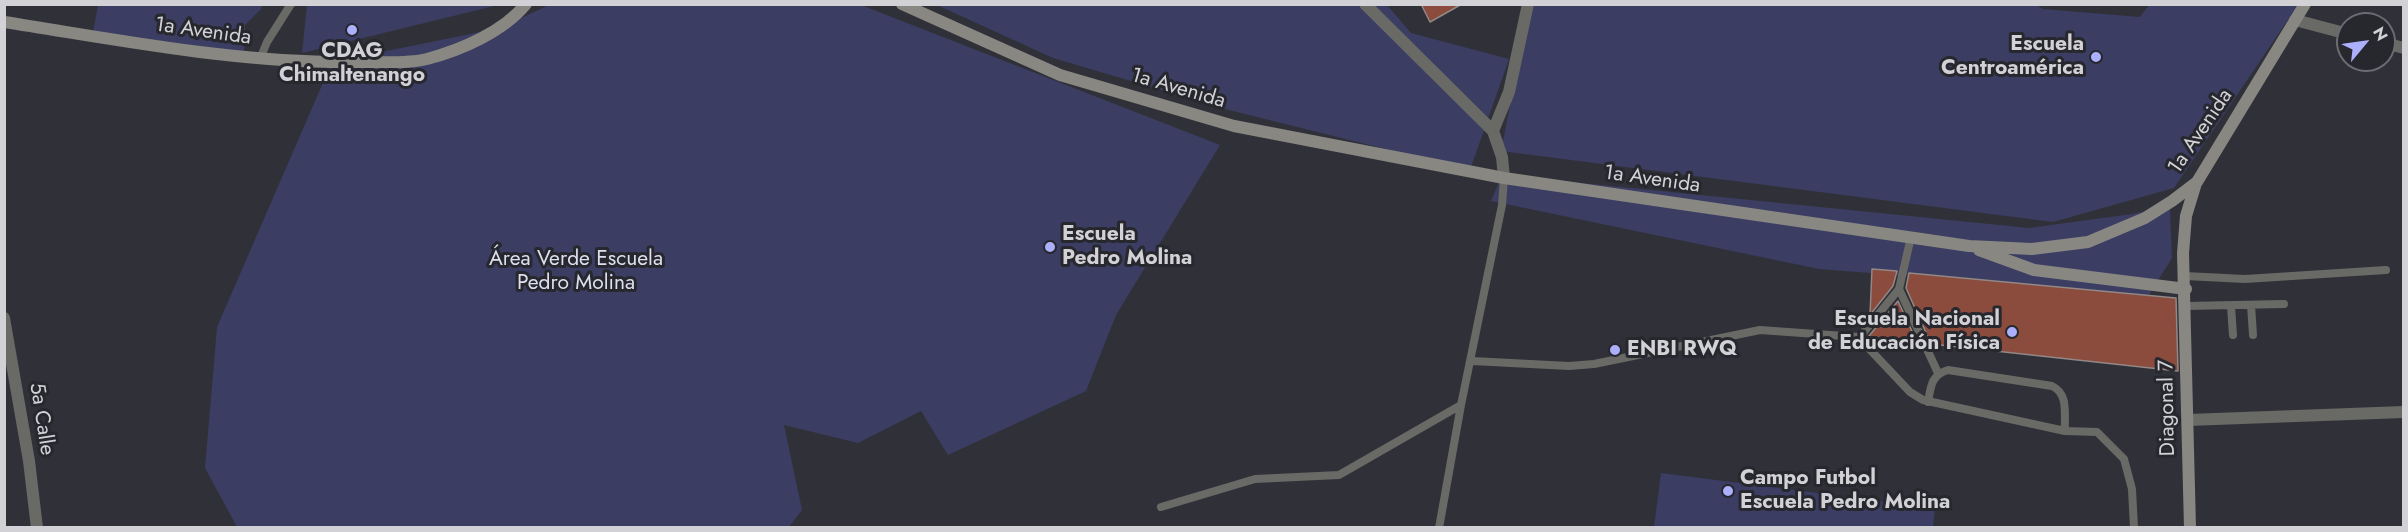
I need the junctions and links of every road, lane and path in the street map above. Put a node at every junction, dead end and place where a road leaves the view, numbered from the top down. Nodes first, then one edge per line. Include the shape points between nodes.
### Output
1 (291, 4) edge
2 (526, 4) edge
3 (902, 4) edge
4 (1365, 4) edge
5 (1528, 4) edge
6 (2305, 4) edge
7 (2295, 20) junction
8 (4, 22) edge
9 (2336, 31) edge
10 (260, 59) junction
11 (1493, 131) junction
12 (1504, 178) junction
13 (2196, 182) junction
14 (1911, 237) junction
15 (1968, 246) junction
16 (2386, 270) dead end
17 (2185, 283) junction
18 (1899, 289) junction
19 (2284, 304) dead end
20 (2251, 305) junction
21 (2186, 306) junction
22 (2231, 306) junction
23 (5, 318) edge
24 (2233, 334) dead end
25 (2253, 335) dead end
26 (1859, 338) junction
27 (1472, 361) junction
28 (1938, 373) junction
29 (1928, 402) junction
30 (1461, 405) junction
31 (2403, 412) edge
32 (2188, 420) junction
33 (2065, 431) junction
34 (1161, 507) dead end
35 (37, 528) edge
36 (1439, 528) edge
37 (2134, 528) edge
38 (2190, 528) edge

1 - 10 lane
2 - 10 main road, 1a Avenida via 501,28 426,59
3 - 12 main road, 1a Avenida via 1059,75 1223,123
4 - 11 street
5 - 11 street via 1509,92
6 - 7 main road, 1a Avenida
7 - 9 street
7 - 13 main road, 1a Avenida
8 - 10 main road, 1a Avenida
11 - 12 street
12 - 14 main road, 1a Avenida
12 - 27 lane
13 - 15 main road, 1a Avenida via 2145,218 2088,242 2032,249
13 - 17 main road, Diagonal 7 via 2186,216
14 - 15 main road, 1a Avenida
14 - 18 lane
15 - 17 main road via 2034,270
16 - 17 lane
17 - 21 main road, Diagonal 7
18 - 26 lane
18 - 28 lane
19 - 20 lane
20 - 22 lane
20 - 25 lane
21 - 22 lane
21 - 32 main road, Diagonal 7
22 - 24 lane
23 - 35 street, 5a Calle
26 - 27 lane via 1760,330 1594,364
26 - 29 lane via 1910,392
27 - 30 lane
28 - 29 lane via 1932,380
28 - 33 lane via 1948,370 2052,386 2064,397
29 - 33 lane
30 - 34 lane via 1339,475 1255,479
30 - 36 lane
31 - 32 street
32 - 38 main road, Diagonal 7
33 - 37 lane via 2097,432 2124,459 2132,489

